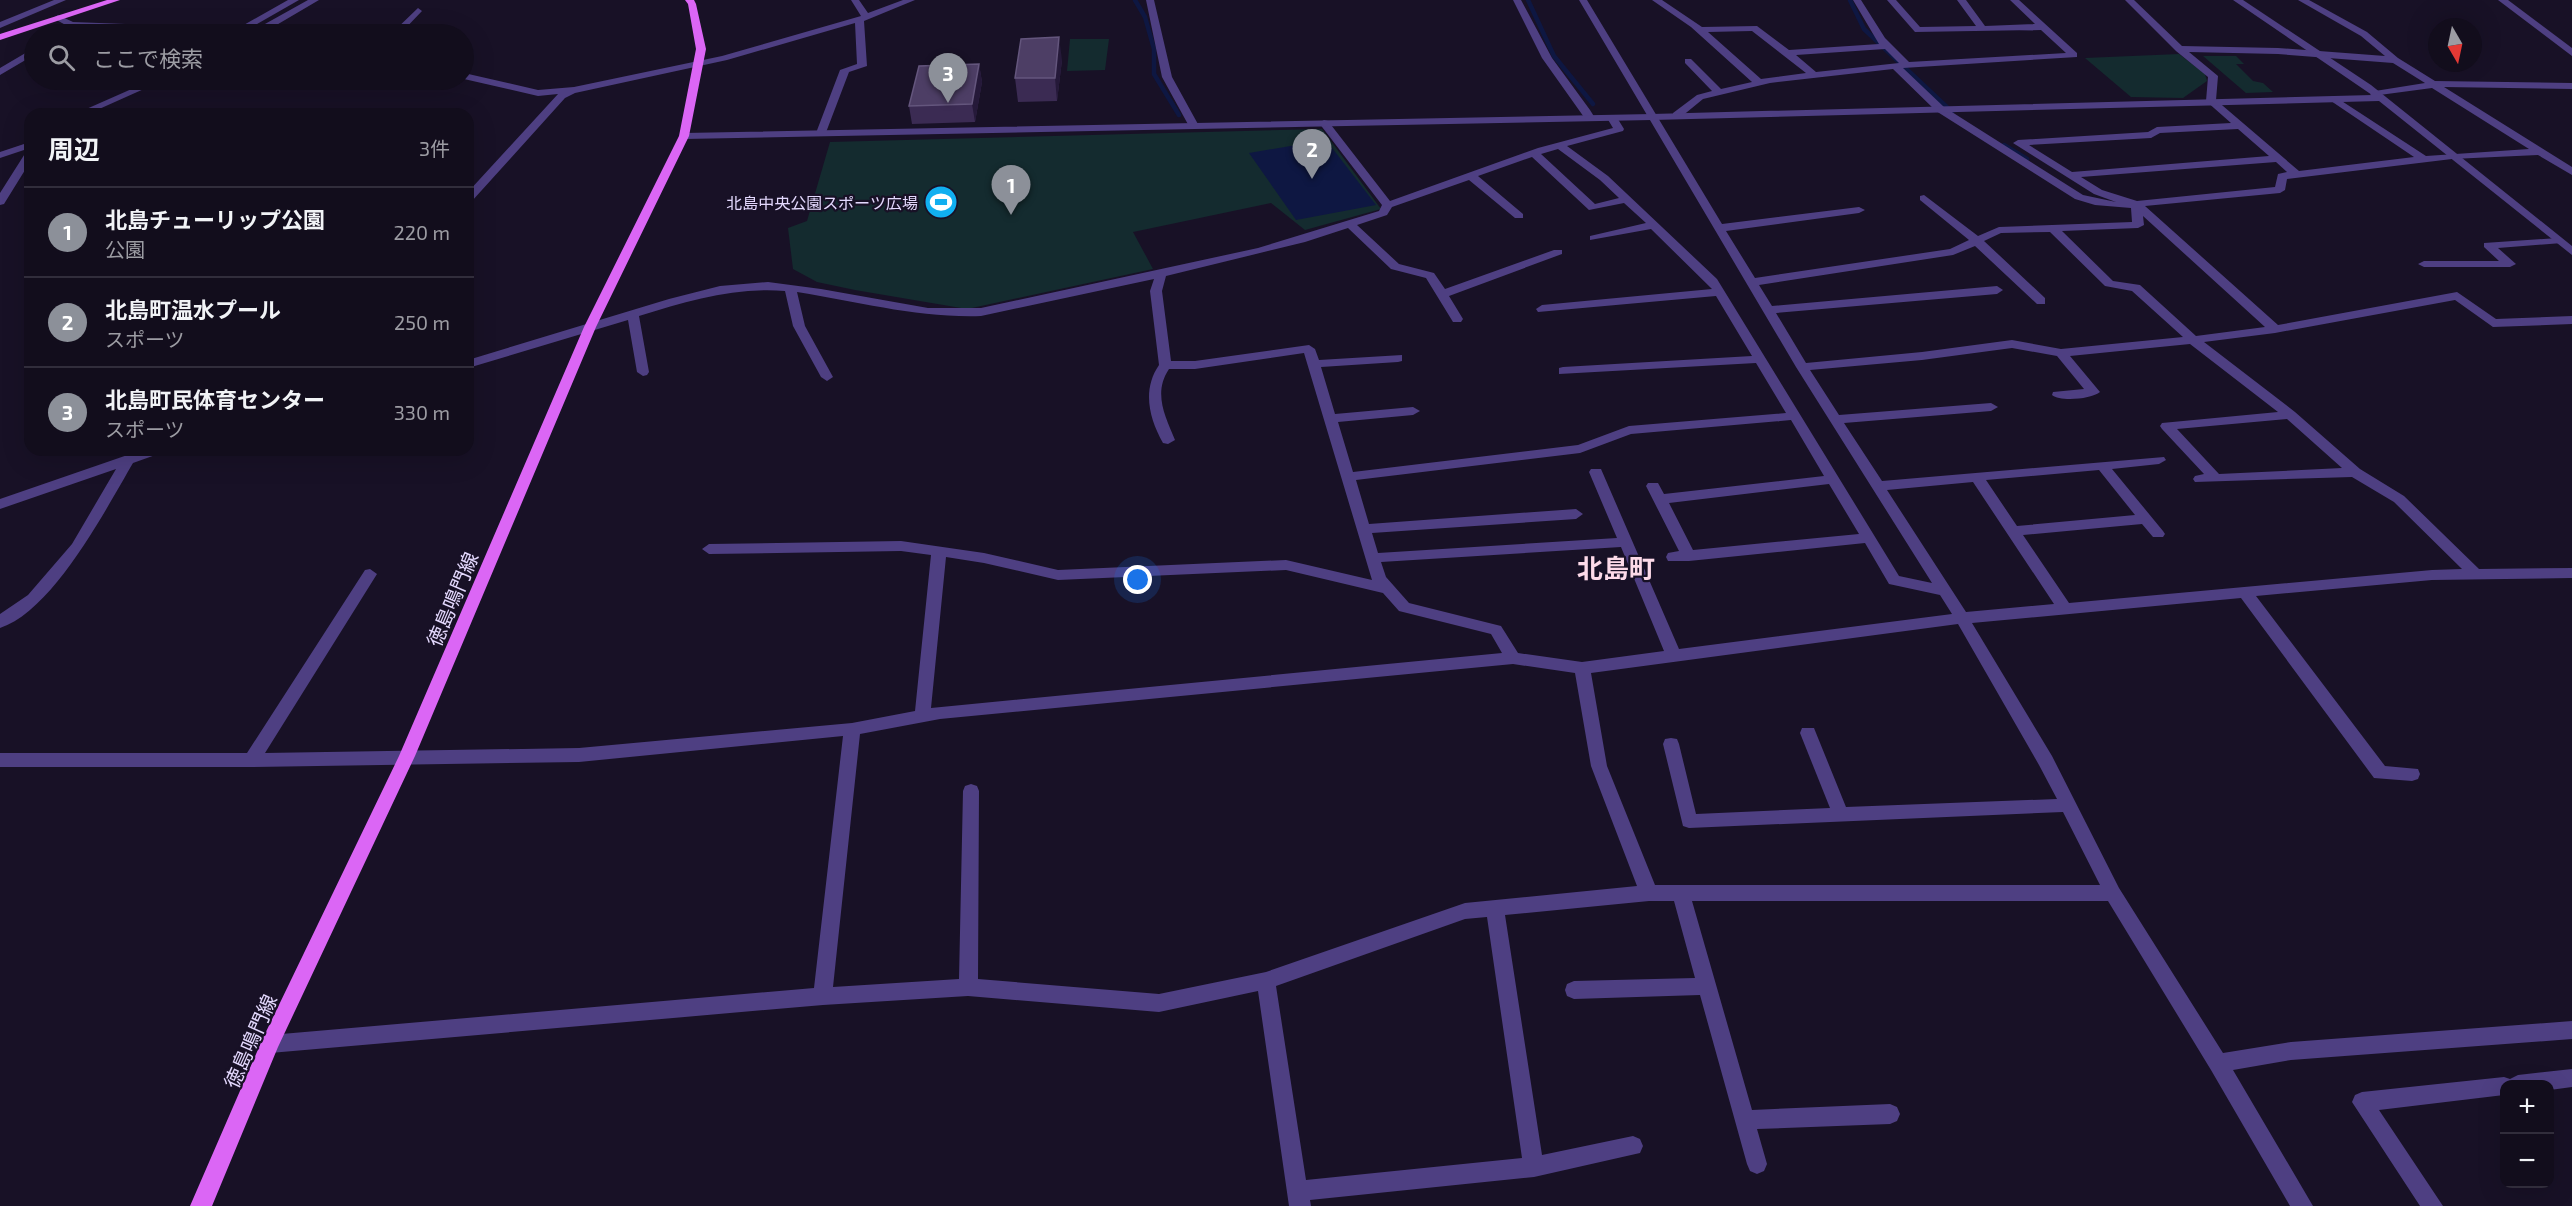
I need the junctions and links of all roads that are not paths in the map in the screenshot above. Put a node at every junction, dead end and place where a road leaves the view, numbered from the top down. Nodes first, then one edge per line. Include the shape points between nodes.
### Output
1 (62, 0) edge
2 (114, 0) edge
3 (295, 0) edge
4 (315, 0) edge
5 (688, 0) edge
6 (855, 0) edge
7 (911, 0) edge
8 (1150, 0) edge
9 (1517, 0) edge
10 (1583, 0) edge
11 (1656, 0) edge
12 (1857, 0) edge
13 (1891, 0) edge
14 (1961, 0) edge
15 (2014, 0) edge
16 (2129, 0) edge
17 (2237, 0) edge
18 (2302, 0) edge
19 (2502, 0) edge
20 (418, 11) dead end
21 (58, 18) junction
22 (863, 18) junction
23 (1858, 21) dead end
24 (1870, 22) junction
25 (40, 24) edge
26 (69, 24) edge
27 (251, 24) edge
28 (277, 24) edge
29 (405, 24) edge
30 (0, 26) edge
31 (2043, 27) junction
32 (1982, 28) junction
33 (24, 29) edge
34 (1698, 30) junction
35 (15, 32) junction
36 (1764, 36) junction
37 (0, 37) edge
38 (1712, 42) junction
39 (1886, 46) junction
40 (2179, 49) junction
41 (1788, 53) junction
42 (2572, 53) edge
43 (2316, 55) junction
44 (24, 57) edge
45 (2395, 60) junction
46 (1688, 61) dead end
47 (1907, 64) junction
48 (697, 65) junction
49 (1895, 66) junction
50 (0, 72) edge
51 (1813, 74) junction
52 (474, 78) edge
53 (1758, 82) junction
54 (2437, 84) junction
55 (2572, 86) edge
56 (136, 90) edge
57 (574, 90) junction
58 (1718, 92) junction
59 (2377, 96) junction
60 (2334, 99) junction
61 (2211, 101) junction
62 (94, 108) edge
63 (1940, 109) junction
64 (1677, 115) junction
65 (1652, 117) junction
66 (1590, 118) junction
67 (1612, 118) junction
68 (1324, 123) junction
69 (1194, 126) junction
70 (2238, 126) junction
71 (821, 133) junction
72 (684, 136) junction
73 (1559, 145) junction
74 (24, 147) edge
75 (2541, 152) junction
76 (1534, 153) junction
77 (0, 155) edge
78 (2452, 156) junction
79 (2276, 159) junction
80 (2424, 159) junction
81 (24, 163) edge
82 (2572, 172) edge
83 (2069, 175) junction
84 (2297, 175) junction
85 (1471, 176) junction
86 (474, 192) edge
87 (1924, 198) dead end
88 (1626, 199) junction
89 (0, 202) edge
90 (2136, 204) junction
91 (1388, 205) junction
92 (1859, 210) dead end
93 (1519, 216) dead end
94 (1348, 222) junction
95 (1653, 225) junction
96 (1720, 228) junction
97 (2055, 230) junction
98 (1594, 238) dead end
99 (1976, 240) junction
100 (2558, 240) junction
101 (1558, 252) dead end
102 (2572, 252) edge
103 (2424, 264) dead end
104 (1161, 274) junction
105 (1752, 282) junction
106 (790, 288) junction
107 (1997, 290) dead end
108 (1719, 292) junction
109 (1442, 294) junction
110 (2042, 301) dead end
111 (1542, 309) dead end
112 (1768, 310) junction
113 (633, 314) junction
114 (1457, 319) dead end
115 (2572, 320) edge
116 (590, 327) junction
117 (2275, 329) junction
118 (2193, 340) junction
119 (2061, 353) junction
120 (1398, 358) dead end
121 (1760, 359) junction
122 (474, 362) edge
123 (1314, 364) junction
124 (1165, 365) junction
125 (1802, 367) junction
126 (1563, 371) dead end
127 (643, 372) dead end
128 (827, 377) dead end
129 (2058, 395) dead end
130 (1991, 407) dead end
131 (1413, 411) dead end
132 (2290, 415) junction
133 (1795, 416) junction
134 (1330, 419) junction
135 (1836, 419) junction
136 (1168, 441) dead end
137 (139, 456) edge
138 (2159, 459) dead end
139 (128, 460) junction
140 (2102, 465) junction
141 (1596, 472) dead end
142 (2355, 472) junction
143 (1347, 477) junction
144 (1977, 477) junction
145 (1833, 479) junction
146 (1878, 486) junction
147 (0, 504) edge
148 (1576, 514) dead end
149 (2146, 519) junction
150 (1363, 529) junction
151 (2013, 531) junction
152 (2158, 534) dead end
153 (1869, 538) junction
154 (1625, 542) junction
155 (709, 549) dead end
156 (939, 550) junction
157 (1689, 556) junction
158 (1673, 557) dead end
159 (1372, 558) junction
160 (2572, 573) edge
161 (370, 574) dead end
162 (2475, 574) junction
163 (1387, 589) junction
164 (1945, 591) junction
165 (2246, 592) junction
166 (2065, 609) junction
167 (1962, 618) junction
168 (0, 622) edge
169 (1674, 656) junction
170 (1513, 658) junction
171 (1582, 668) junction
172 (922, 717) junction
173 (852, 729) junction
174 (1808, 733) dead end
175 (1671, 744) dead end
176 (407, 756) junction
177 (0, 760) edge
178 (252, 760) junction
179 (2412, 774) dead end
180 (971, 791) dead end
181 (2068, 805) junction
182 (1841, 814) junction
183 (1681, 892) junction
184 (1649, 893) junction
185 (2113, 893) junction
186 (1495, 908) junction
187 (1266, 981) junction
188 (1707, 986) junction
189 (968, 987) junction
190 (1574, 990) dead end
191 (823, 996) junction
192 (2572, 1030) edge
193 (270, 1044) junction
194 (2218, 1063) junction
195 (2572, 1078) edge
196 (2554, 1080) edge
197 (2500, 1087) edge
198 (1890, 1114) dead end
199 (1744, 1120) junction
200 (1633, 1146) dead end
201 (1757, 1164) dead end
202 (1534, 1167) junction
203 (1299, 1198) edge
204 (201, 1206) edge
205 (2302, 1206) edge
206 (2432, 1206) edge

1 - 30 street
2 - 21 main road
3 - 27 street
4 - 28 street
5 - 48 main road, 徳島鳴門線 via 701,49
6 - 22 street
7 - 22 street
8 - 69 street via 1167,77
9 - 66 street via 1542,50
10 - 65 street
11 - 34 street
12 - 24 street
13 - 32 street via 1918,30
14 - 32 street
15 - 31 street
16 - 40 street
17 - 43 street
18 - 45 street via 2364,34
19 - 42 street
20 - 29 street
21 - 25 main road
21 - 26 street
22 - 48 street
22 - 71 street via 862,66 845,70
23 - 24 street
24 - 39 street
30 - 35 street
31 - 32 street
31 - 47 street via 2074,55
33 - 35 main road
34 - 36 street via 1754,28
34 - 38 street
35 - 37 main road
36 - 38 street
36 - 41 street
38 - 53 street
39 - 41 street
39 - 47 street
40 - 43 street
40 - 61 street via 2212,76
41 - 51 street
43 - 45 street
43 - 59 street
44 - 50 street
45 - 54 street
46 - 58 street
47 - 49 street
48 - 57 street
48 - 72 main road, 徳島鳴門線
49 - 51 street
49 - 63 street
51 - 53 street
52 - 57 street via 538,93
53 - 58 street
54 - 55 street
54 - 59 street
54 - 75 street
56 - 62 street
57 - 86 street via 562,96
58 - 64 street via 1700,97
59 - 60 street
59 - 78 street
60 - 61 street
60 - 80 street
61 - 63 street
61 - 70 street
63 - 64 street
63 - 90 street via 2079,197 2116,205
64 - 65 street
65 - 67 street
65 - 96 street
66 - 67 street
66 - 68 street
67 - 73 street via 1619,129
68 - 69 street
68 - 91 street
69 - 71 street
70 - 79 street
70 - 83 street via 2018,143
71 - 72 street
72 - 116 main road, 徳島鳴門線
73 - 76 street
73 - 88 street
74 - 77 street
75 - 78 street
75 - 82 street
76 - 85 street
76 - 88 street via 1593,208
78 - 80 street
78 - 100 street
79 - 83 street
79 - 84 street
80 - 84 street
81 - 89 street
83 - 90 street via 2098,192
84 - 90 street via 2282,176 2280,190
85 - 91 street
85 - 93 street
87 - 99 street
88 - 95 street
90 - 97 street via 2138,225
90 - 117 street
91 - 94 street via 1383,213
92 - 96 street
94 - 104 street via 1303,239
94 - 109 street via 1395,267 1430,275
95 - 98 street
95 - 108 street via 1713,281
96 - 105 street
97 - 99 street via 2000,230
97 - 118 street via 2109,284 2136,288
99 - 105 street via 1953,252
99 - 110 street
100 - 102 street
100 - 103 street via 2488,244 2510,264
101 - 109 street
104 - 106 street via 954,315
104 - 124 street via 1156,291
105 - 112 street
106 - 113 street via 748,286 693,296
106 - 128 street via 799,326
107 - 112 street
108 - 111 street
108 - 121 street
109 - 114 street
112 - 125 street
113 - 116 street
113 - 127 street
115 - 117 street via 2493,323 2457,296
116 - 122 street
116 - 176 main road, 徳島鳴門線
117 - 118 street
118 - 119 street
118 - 132 street
119 - 125 street via 2012,344
119 - 129 street via 2094,392
120 - 123 street
121 - 126 street
121 - 133 street
123 - 124 street via 1309,349 1194,365
123 - 134 street
124 - 136 street via 1154,378 1154,402
125 - 135 street
130 - 135 street
131 - 134 street
132 - 142 street
132 - 142 street via 2167,426 2207,479
133 - 143 street via 1629,430 1580,449
133 - 145 street
134 - 143 street
135 - 146 street
137 - 139 street
138 - 140 street
139 - 147 street
139 - 168 street via 77,547 33,599
140 - 144 street
140 - 149 street
141 - 154 street
142 - 162 street via 2398,500
143 - 150 street
144 - 146 street
144 - 151 street
145 - 153 street
145 - 157 street via 1656,492
146 - 164 street
148 - 150 street
149 - 151 street
149 - 152 street
150 - 159 street
151 - 166 street
153 - 157 street
153 - 164 street via 1894,580
154 - 159 street
154 - 169 street
155 - 156 street via 902,546
156 - 163 street via 1058,575 1286,565
156 - 172 street
157 - 158 street
159 - 163 street
160 - 162 street
161 - 178 street
162 - 165 street
163 - 170 street via 1404,607 1496,630
164 - 167 street
165 - 166 street
165 - 179 street via 2380,773
166 - 167 street
167 - 169 street
167 - 181 street
169 - 171 street
170 - 171 street
170 - 172 street
171 - 184 street via 1599,766
172 - 173 street
173 - 176 street via 579,755
173 - 191 street
174 - 182 street
175 - 182 street via 1689,821
176 - 178 street
176 - 193 main road, 徳島鳴門線
177 - 178 street
180 - 189 street
181 - 182 street
181 - 185 street
183 - 184 street
183 - 185 street
183 - 188 street
184 - 186 street
185 - 194 street
186 - 187 street via 1465,911
186 - 202 street
187 - 189 street via 1159,1003
187 - 203 street
188 - 190 street
188 - 199 street
189 - 191 street
191 - 193 street
192 - 194 street via 2291,1052
193 - 204 main road, 徳島鳴門線
194 - 205 street
195 - 196 street
197 - 206 street via 2362,1102
198 - 199 street
199 - 201 street
200 - 202 street
202 - 203 street

